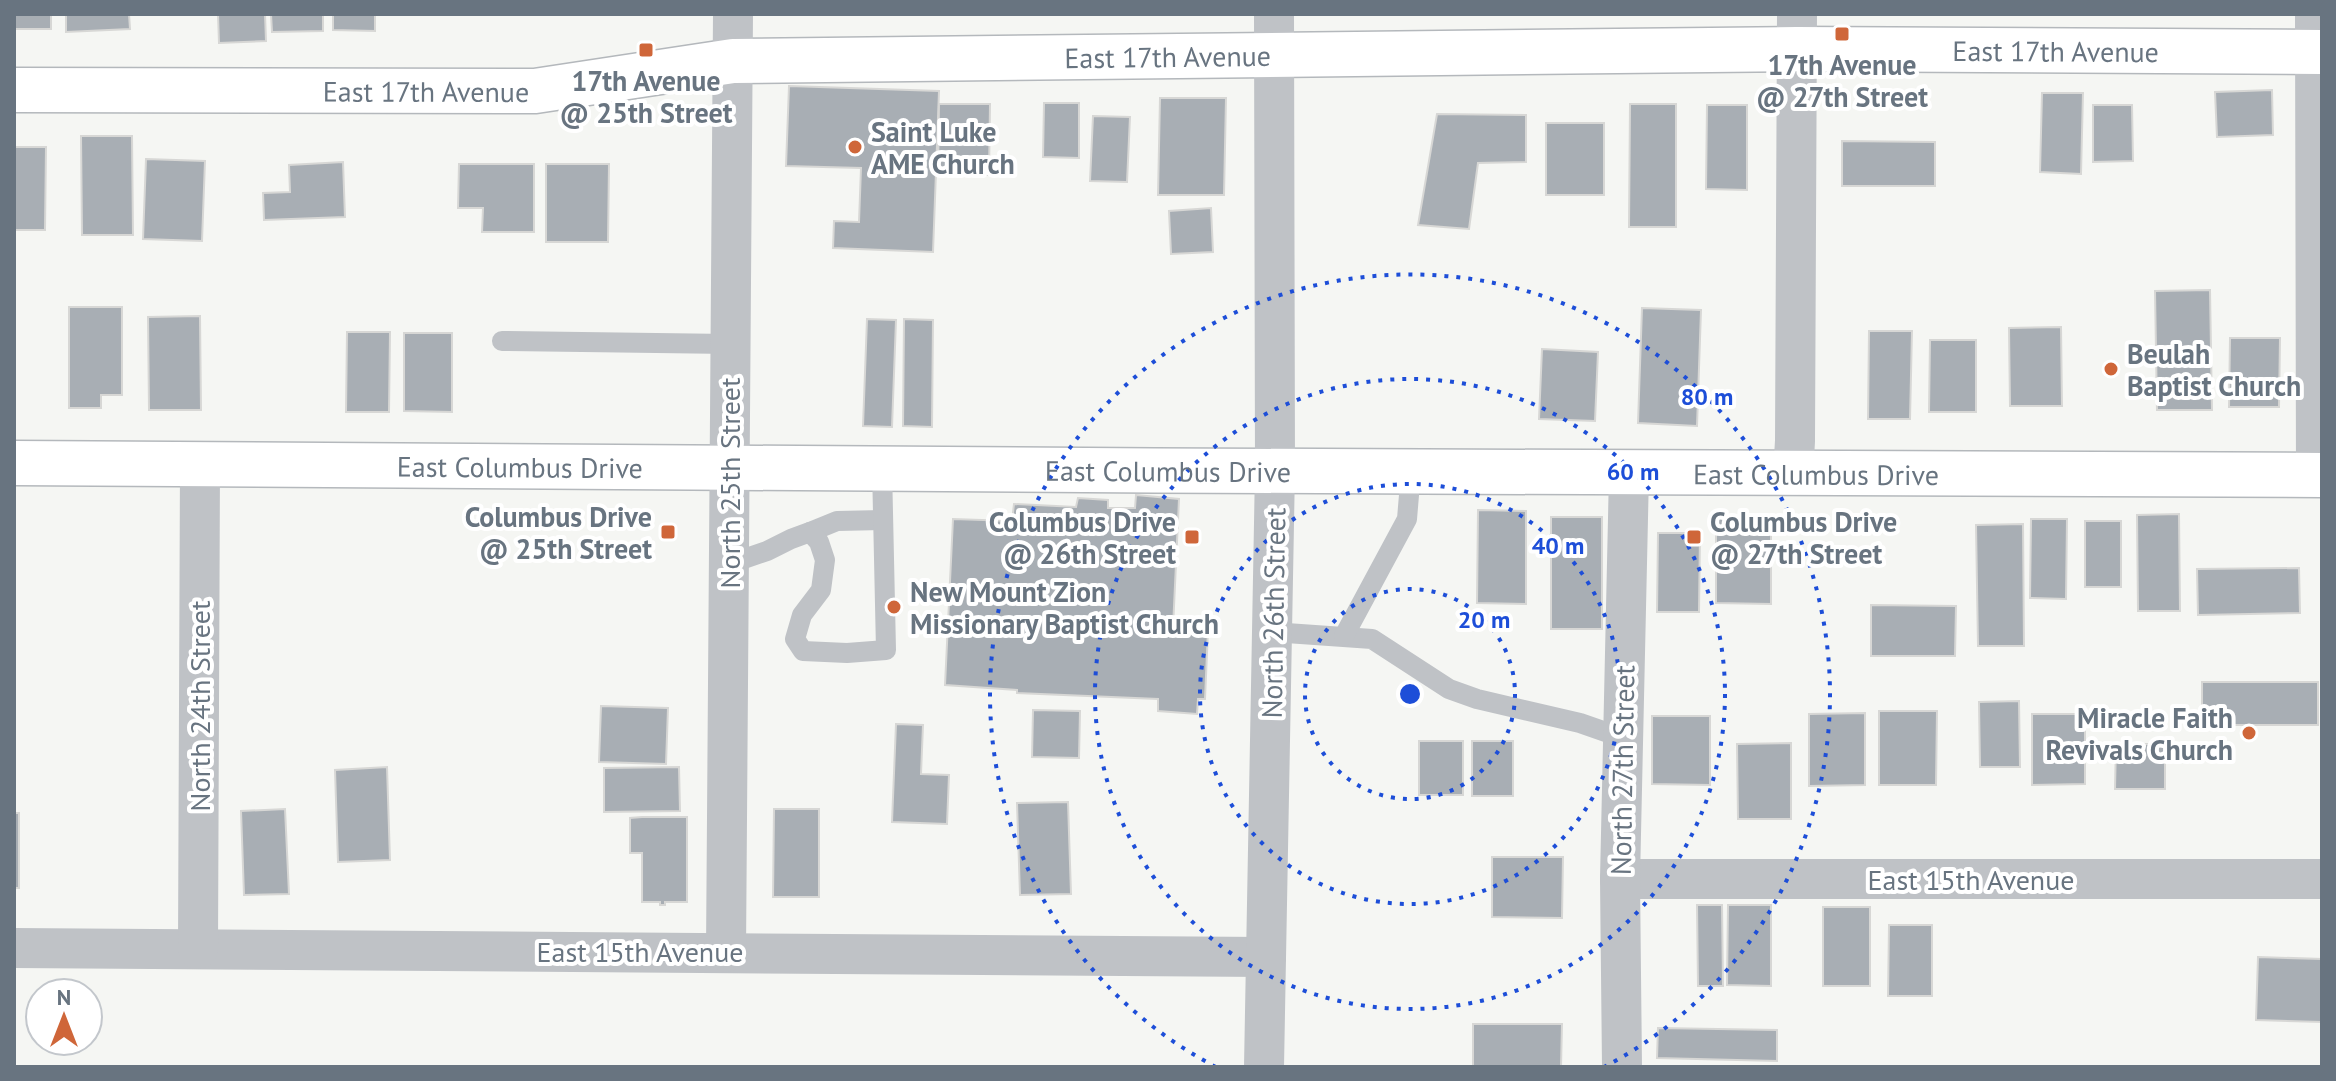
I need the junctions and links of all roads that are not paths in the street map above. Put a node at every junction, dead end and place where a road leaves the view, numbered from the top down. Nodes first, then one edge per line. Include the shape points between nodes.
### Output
1 (733, 14) edge
2 (1797, 32) edge
3 (1274, 35) edge
4 (2317, 39) edge
5 (733, 61) junction
6 (14, 90) edge
7 (502, 341) dead end
8 (730, 344) junction
9 (14, 463) edge
10 (200, 464) junction
11 (729, 466) junction
12 (882, 467) junction
13 (1275, 469) junction
14 (1411, 471) junction
15 (1629, 473) junction
16 (1793, 475) junction
17 (2319, 475) edge
18 (883, 520) junction
19 (810, 532) junction
20 (729, 564) junction
21 (1272, 632) junction
22 (1344, 636) junction
23 (1623, 738) junction
24 (1620, 879) junction
25 (2322, 879) edge
26 (14, 948) edge
27 (198, 949) junction
28 (726, 952) junction
29 (1266, 957) junction
30 (1264, 1067) edge
31 (1622, 1067) edge

1 - 5 street, North 25th Street
2 - 3 main road, East 17th Avenue
2 - 4 main road, East 17th Avenue
2 - 16 street
3 - 5 main road, East 17th Avenue
3 - 13 street, North 26th Street
4 - 17 street
5 - 6 main road, East 17th Avenue via 535,91
5 - 8 street, North 25th Street
7 - 8 lane
8 - 11 street, North 25th Street
9 - 10 main road, East Columbus Drive
10 - 11 main road, East Columbus Drive
10 - 27 street, North 24th Street
11 - 12 main road, East Columbus Drive
11 - 20 street, North 25th Street
12 - 13 main road, East Columbus Drive
12 - 18 lane
13 - 14 main road, East Columbus Drive
13 - 21 street, North 26th Street
14 - 15 main road, East Columbus Drive
14 - 22 lane via 1407,519
15 - 16 main road, East Columbus Drive
15 - 23 street, North 27th Street
16 - 17 main road, East Columbus Drive
18 - 19 lane via 837,521
18 - 19 lane via 886,650 803,651 795,639 802,615 821,590 825,560
19 - 20 lane
20 - 28 street, North 25th Street
21 - 22 lane
21 - 29 street, North 26th Street
22 - 23 lane via 1372,639 1449,689
23 - 24 street, North 27th Street
24 - 25 street, East 15th Avenue
24 - 31 street, North 27th Street
26 - 27 street, East 15th Avenue
27 - 28 street, East 15th Avenue
28 - 29 street, East 15th Avenue
29 - 30 street, North 26th Street

